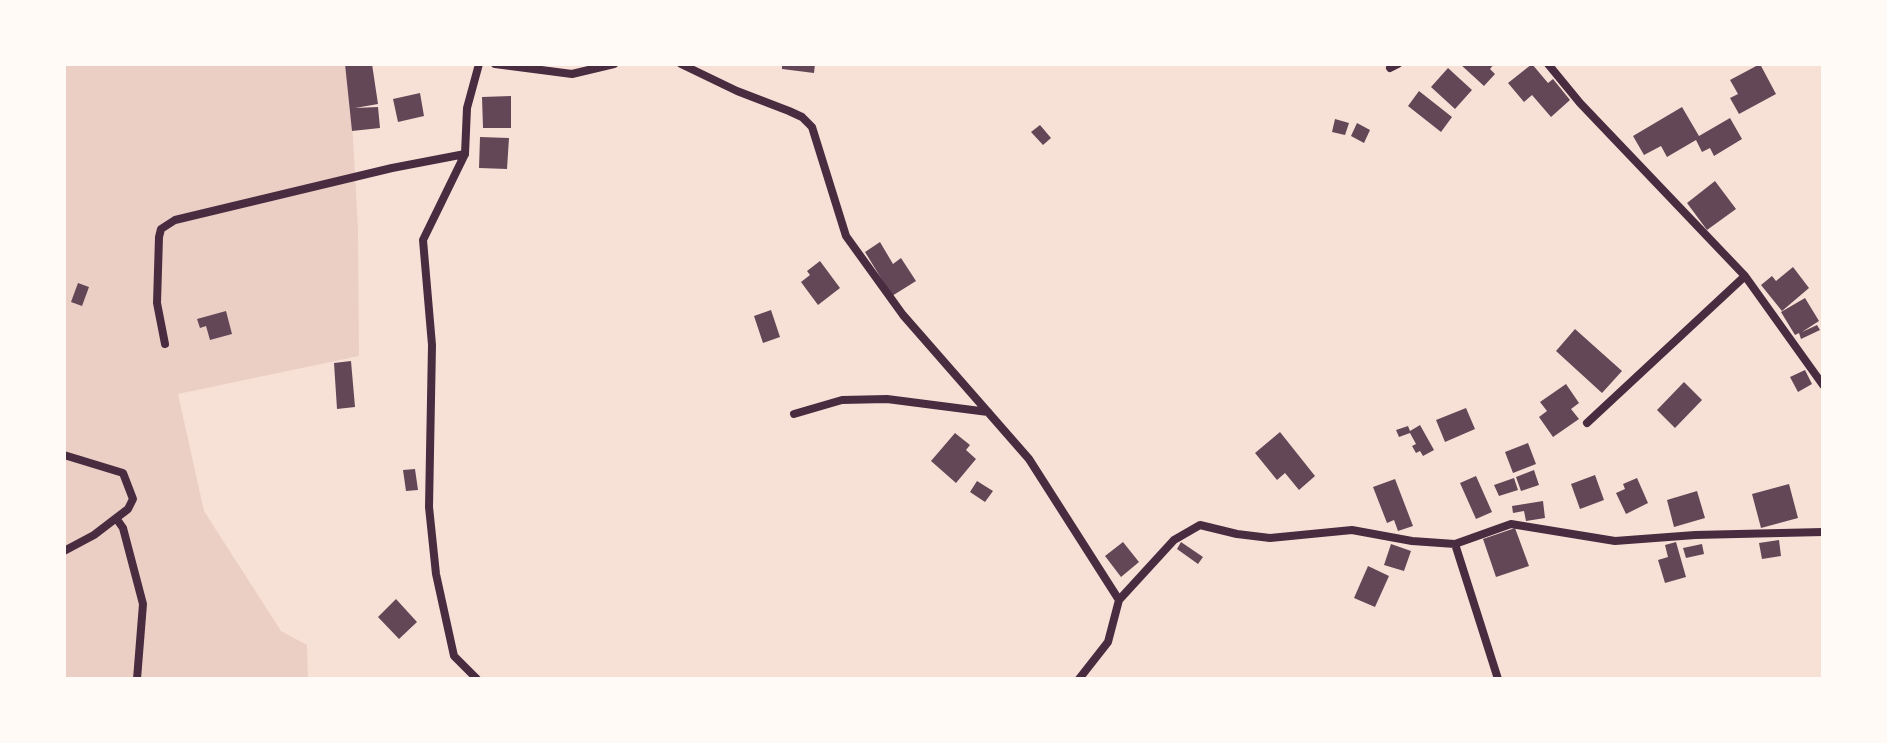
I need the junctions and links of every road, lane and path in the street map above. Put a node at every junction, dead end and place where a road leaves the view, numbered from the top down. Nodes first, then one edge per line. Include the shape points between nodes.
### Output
1 (479, 64) edge
2 (495, 64) edge
3 (614, 64) edge
4 (681, 64) edge
5 (1548, 64) edge
6 (465, 154) junction
7 (1745, 276) junction
8 (165, 344) dead end
9 (1823, 385) edge
10 (989, 412) junction
11 (794, 414) dead end
12 (1587, 423) dead end
13 (64, 455) edge
14 (116, 518) junction
15 (1823, 532) edge
16 (1455, 544) junction
17 (64, 551) edge
18 (1119, 600) junction
19 (137, 679) edge
20 (477, 679) edge
21 (1079, 679) edge
22 (1498, 679) edge

1 - 6 street via 467,108
2 - 3 street via 572,74
4 - 10 street via 802,117 812,127 846,236 903,315
5 - 7 street
6 - 8 street via 175,220 161,229 159,237 157,303
6 - 20 street via 423,240 432,345 429,507 436,574 454,656
7 - 9 street
7 - 12 street
10 - 11 street via 887,399 842,400
10 - 18 street via 1029,459
13 - 14 street via 123,473 133,499
14 - 17 street
14 - 19 street via 143,604
15 - 16 street via 1615,541 1511,524
16 - 18 street via 1352,530 1270,538 1200,525 1174,540
16 - 22 street
18 - 21 street via 1108,642

